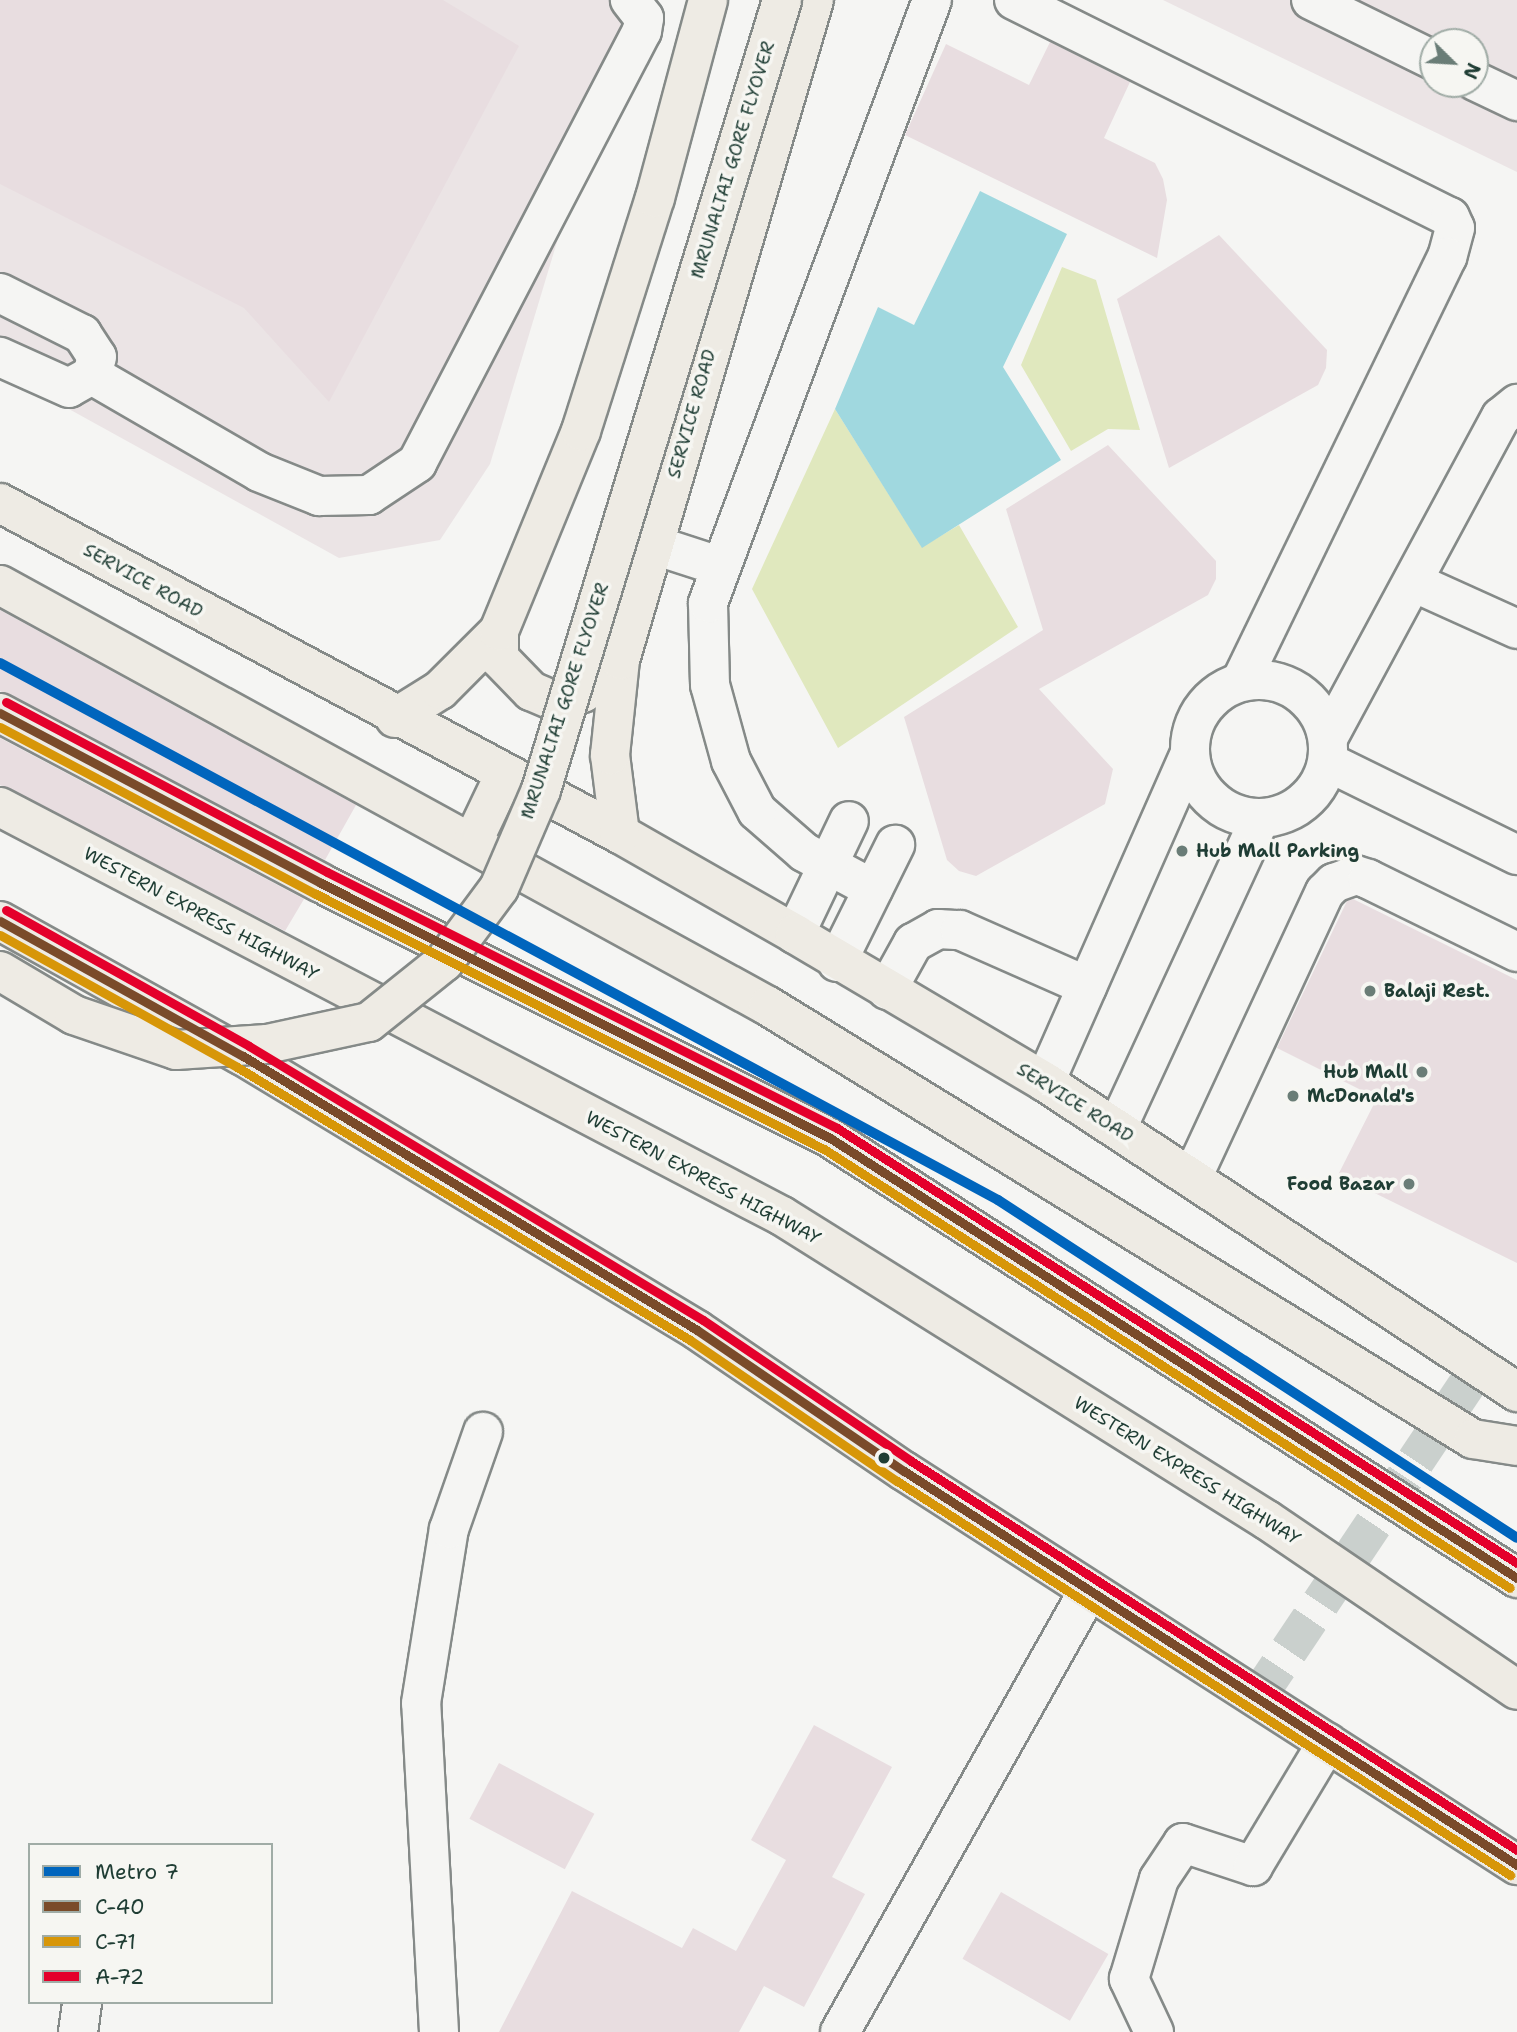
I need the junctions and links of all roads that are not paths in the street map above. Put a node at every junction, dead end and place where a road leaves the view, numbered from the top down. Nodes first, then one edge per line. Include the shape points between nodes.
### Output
1 (630, 0) edge
2 (708, 0) edge
3 (782, 0) edge
4 (814, 0) edge
5 (932, 0) edge
6 (1014, 0) edge
7 (1311, 0) edge
8 (1419, 53) edge
9 (1489, 88) edge
10 (1517, 101) edge
11 (0, 293) edge
12 (0, 357) edge
13 (92, 375) junction
14 (1517, 404) edge
15 (0, 503) edge
16 (654, 545) junction
17 (719, 566) junction
18 (1412, 582) junction
19 (0, 584) edge
20 (1517, 629) edge
21 (499, 631) junction
22 (620, 660) junction
23 (1241, 682) junction
24 (0, 713) edge
25 (395, 718) junction
26 (1328, 750) junction
27 (1190, 754) junction
28 (505, 774) junction
29 (0, 807) edge
30 (1260, 818) junction
31 (849, 821) dead end
32 (620, 834) junction
33 (472, 841) junction
34 (895, 845) dead end
35 (1517, 855) edge
36 (828, 866) junction
37 (873, 889) junction
38 (0, 921) edge
39 (795, 934) junction
40 (1517, 952) edge
41 (837, 962) junction
42 (0, 971) edge
43 (1087, 986) junction
44 (887, 990) junction
45 (1045, 1082) junction
46 (1117, 1128) junction
47 (1192, 1178) junction
48 (1516, 1386) edge
49 (482, 1433) dead end
50 (1517, 1446) edge
51 (1517, 1578) edge
52 (1089, 1590) junction
53 (1517, 1690) edge
54 (1326, 1743) junction
55 (1517, 1865) edge
56 (82, 2004) edge
57 (78, 2032) edge
58 (439, 2032) edge
59 (840, 2032) edge
60 (1154, 2032) edge

1 - 13 street via 644,18 632,54 417,463 369,495 320,496 259,472
2 - 21 main road via 655,198 581,431
3 - 42 main road, MRUNALTAI GORE FLYOVER, bridge via 541,790 499,888 444,962 369,1022 267,1044 176,1050 74,1015
4 - 16 main road, SERVICE ROAD
5 - 17 street
6 - 23 street via 1450,216 1455,228 1441,270
7 - 8 street
9 - 10 street
11 - 13 street via 82,334 97,357
12 - 13 street via 56,386 83,384
14 - 18 street via 1502,417
15 - 25 main road, SERVICE ROAD
16 - 17 street
16 - 22 main road, SERVICE ROAD
17 - 36 street via 708,603 710,685 731,761 757,811
18 - 20 street
18 - 26 street
19 - 33 main road
21 - 22 main road via 499,658 507,672 552,700 583,693
21 - 25 main road via 440,690
22 - 32 main road, SERVICE ROAD via 610,755
23 - 26 street via 1264,679 1307,697
23 - 27 street via 1202,709
24 - 51 main road via 321,883 830,1138
25 - 28 main road, SERVICE ROAD
26 - 30 street via 1304,802
26 - 35 street
27 - 30 street via 1209,796 1241,816
27 - 43 street
28 - 32 main road, SERVICE ROAD
28 - 33 main road
29 - 53 main road, WESTERN EXPRESS HIGHWAY via 782,1216 1267,1520
30 - 46 street
31 - 36 street
32 - 39 main road, SERVICE ROAD
33 - 50 main road via 768,1006 1473,1439
34 - 37 street
36 - 37 street
36 - 39 street
37 - 41 street
38 - 52 main road via 243,1056 697,1330
39 - 41 main road, SERVICE ROAD
40 - 47 street via 1368,879 1356,875 1334,883 1325,892
41 - 44 main road, SERVICE ROAD
43 - 44 street via 960,930 939,929 914,943
43 - 45 street
44 - 45 main road, SERVICE ROAD
45 - 46 main road, SERVICE ROAD
46 - 47 main road, SERVICE ROAD
47 - 48 main road, SERVICE ROAD
49 - 58 street via 449,1529 421,1703
52 - 54 main road
52 - 59 street
54 - 55 main road
54 - 60 street via 1253,1866 1183,1843 1159,1879 1129,1979
56 - 57 street

